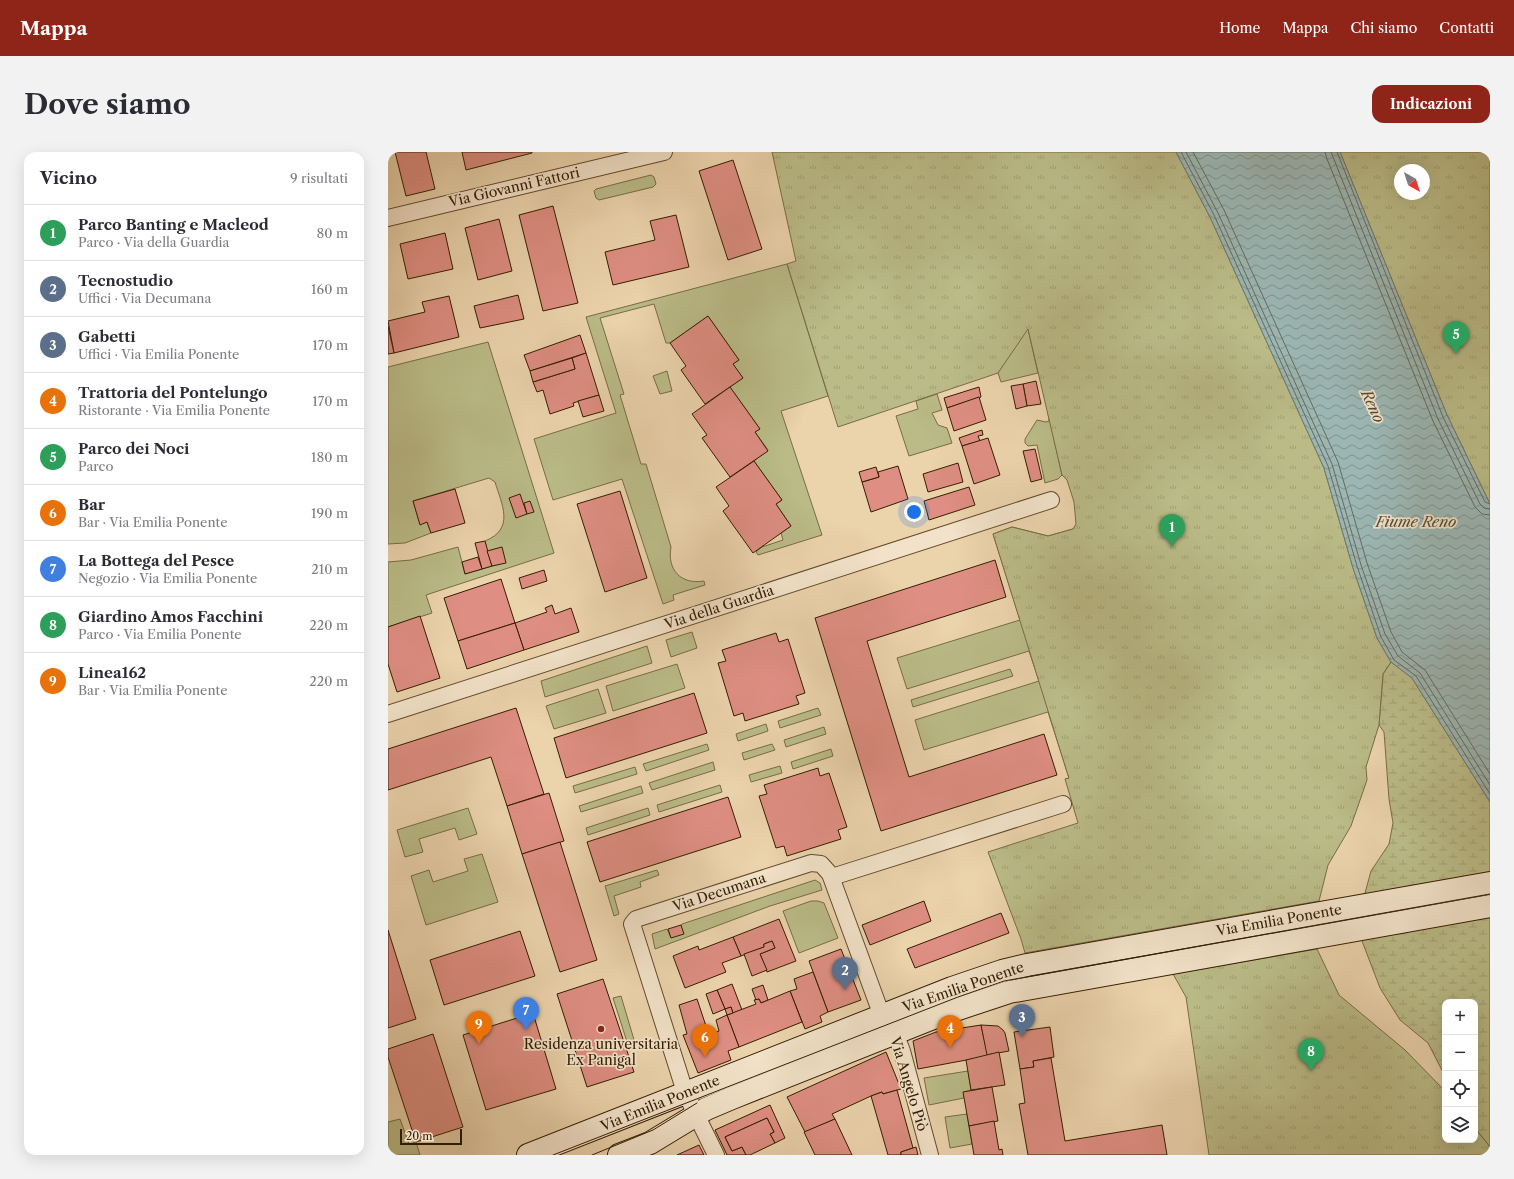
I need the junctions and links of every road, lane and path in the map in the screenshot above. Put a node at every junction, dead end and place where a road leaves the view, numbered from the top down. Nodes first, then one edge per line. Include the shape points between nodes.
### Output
1 (664, 152) edge
2 (388, 218) edge
3 (1051, 500) dead end
4 (388, 714) edge
5 (1063, 804) dead end
6 (832, 877) junction
7 (1490, 883) edge
8 (1490, 906) edge
9 (882, 1016) junction
10 (895, 1033) junction
11 (685, 1092) junction
12 (696, 1115) junction
13 (528, 1155) edge
14 (619, 1155) edge
15 (716, 1155) edge
16 (930, 1155) edge

1 - 2 street, Via Giovanni Fattori
3 - 4 street, Via della Guardia
5 - 6 street
6 - 9 street, Via Decumana
6 - 11 street, Via Decumana via 821,864 811,863 633,921 632,926
7 - 9 main road, Via Emilia Ponente via 1027,965 970,982
8 - 10 main road, Via Emilia Ponente via 1030,988 991,997
9 - 10 street, Via Angelo Piò
9 - 11 main road, Via Emilia Ponente
10 - 12 main road, Via Emilia Ponente via 732,1098
10 - 16 street, Via Angelo Piò
11 - 12 street
11 - 13 main road, Via Emilia Ponente
12 - 14 main road, Via Emilia Ponente via 650,1142
12 - 15 street

